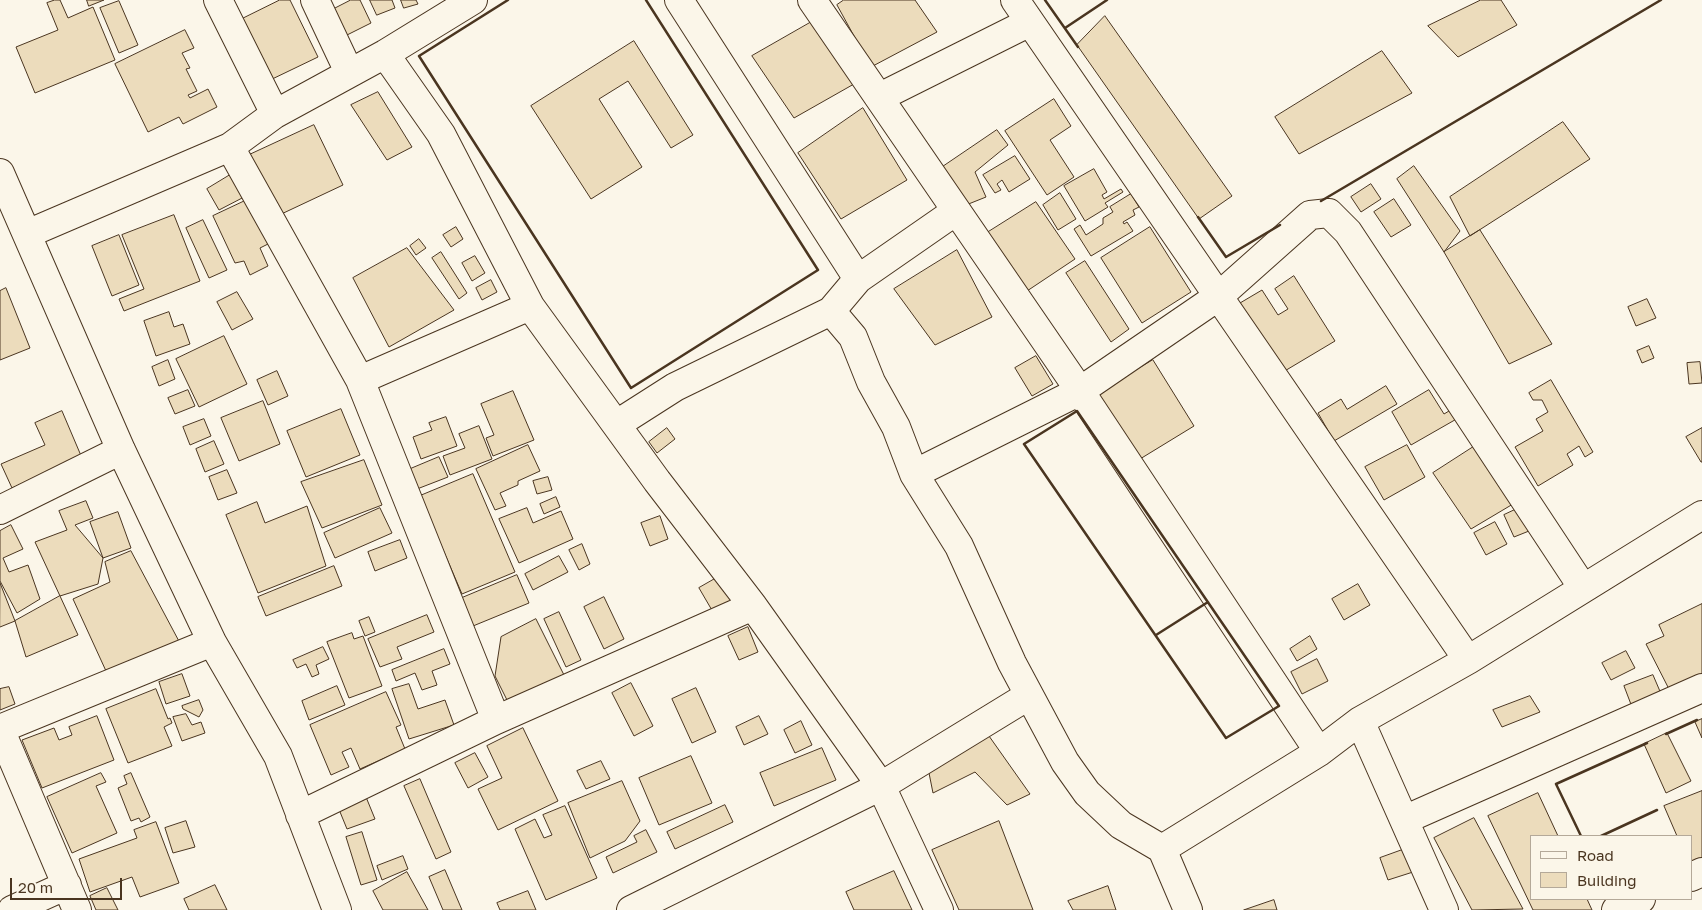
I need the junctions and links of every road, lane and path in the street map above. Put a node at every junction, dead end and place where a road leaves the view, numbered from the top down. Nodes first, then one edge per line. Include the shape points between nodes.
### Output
1 (218, 0) edge
2 (315, 0) edge
3 (473, 0) edge
4 (679, 0) edge
5 (812, 0) edge
6 (1022, 11) edge
7 (385, 54) junction
8 (349, 72) junction
9 (880, 97) junction
10 (275, 114) junction
11 (230, 147) junction
12 (0, 173) edge
13 (956, 211) junction
14 (27, 234) junction
15 (858, 278) junction
16 (1220, 296) junction
17 (530, 306) junction
18 (831, 311) junction
19 (360, 380) junction
20 (1080, 390) junction
21 (617, 424) junction
22 (121, 450) junction
23 (914, 474) junction
24 (0, 510) edge
25 (1701, 517) edge
26 (1584, 588) junction
27 (753, 606) junction
28 (212, 642) junction
29 (1468, 660) junction
30 (1702, 688) edge
31 (1028, 696) junction
32 (496, 720) junction
33 (1360, 721) junction
34 (1319, 752) junction
35 (881, 786) junction
36 (300, 814) junction
37 (1404, 820) junction
38 (1162, 849) junction
39 (67, 885) junction
40 (1639, 900) edge
41 (12, 910) edge
42 (77, 910) edge
43 (337, 910) edge
44 (631, 910) edge
45 (939, 910) edge
46 (1188, 910) edge
47 (1444, 910) edge
48 (1616, 910) edge

1 - 10 street
2 - 8 street
3 - 7 street
4 - 15 street
5 - 9 street
6 - 9 street
6 - 16 street
7 - 8 street
7 - 17 street via 440,134
8 - 10 street
9 - 13 street
10 - 11 street
11 - 14 street
11 - 19 street
12 - 14 street
13 - 15 street
13 - 20 street
14 - 22 street
15 - 18 street
16 - 20 street
16 - 26 street via 1310,215 1329,213 1348,232
16 - 29 street
17 - 19 street
17 - 21 street
18 - 21 street via 675,387
18 - 23 street via 853,336 871,382 896,427
19 - 32 street
20 - 23 street
20 - 34 street
21 - 27 street
22 - 24 street
22 - 28 street
23 - 31 street via 959,546
25 - 26 street
26 - 29 street
27 - 32 street
27 - 35 street
28 - 36 street via 278,756
28 - 39 street via 0,729
29 - 33 street
30 - 37 street
31 - 35 street
31 - 38 street via 1065,762 1087,793 1121,825
32 - 36 street
33 - 34 street
33 - 37 street
34 - 38 street
35 - 44 street
35 - 45 street
36 - 43 street
37 - 47 street
38 - 46 street
39 - 41 street
39 - 42 street
40 - 48 street

